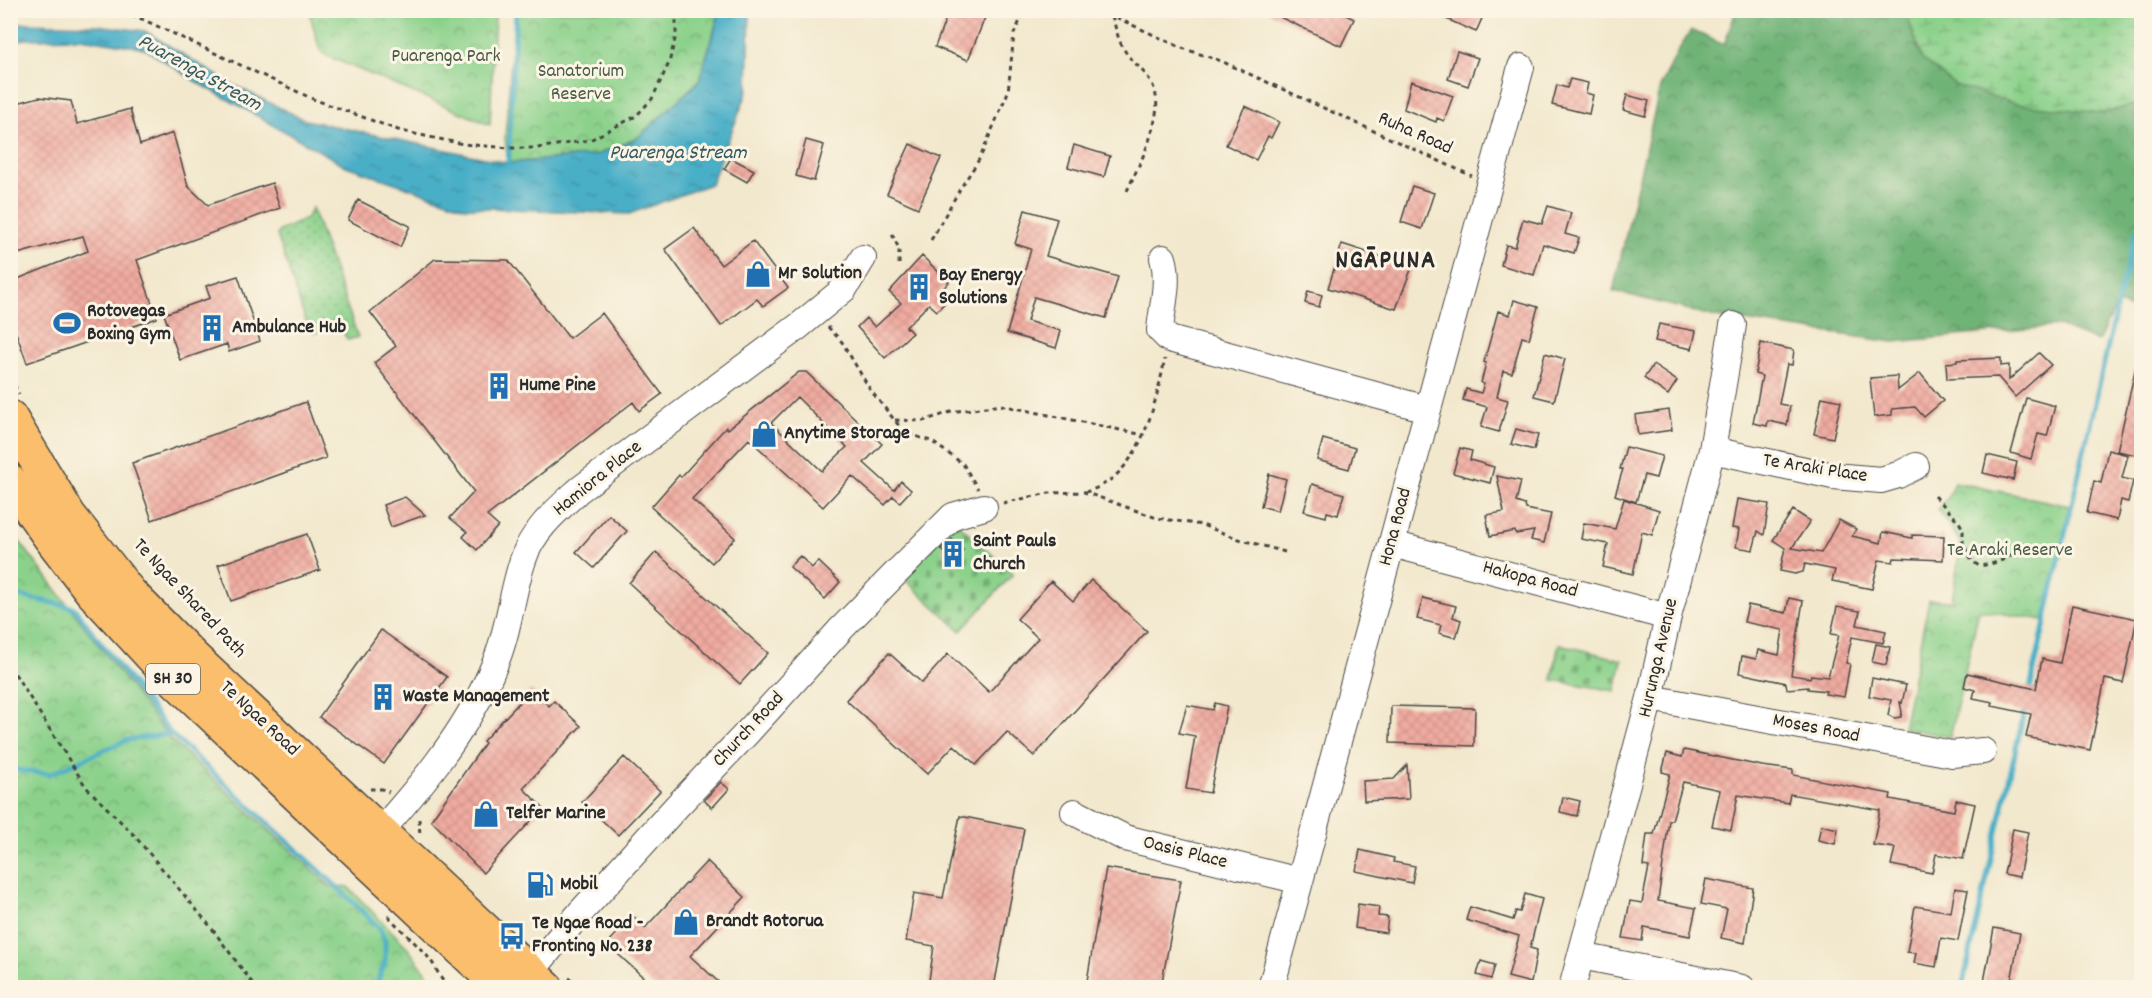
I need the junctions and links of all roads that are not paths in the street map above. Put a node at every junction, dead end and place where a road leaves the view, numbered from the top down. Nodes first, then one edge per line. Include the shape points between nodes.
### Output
1 (1521, 67) dead end
2 (863, 258) dead end
3 (1163, 258) dead end
4 (1733, 325) dead end
5 (1427, 409) junction
6 (17, 410) edge
7 (1712, 450) junction
8 (1916, 466) dead end
9 (10, 480) edge
10 (51, 486) junction
11 (984, 507) road end
12 (1392, 544) junction
13 (1668, 617) junction
14 (1650, 698) junction
15 (1983, 751) dead end
16 (1074, 812) dead end
17 (370, 843) junction
18 (1300, 881) junction
19 (1581, 956) junction
20 (534, 985) edge
21 (1271, 987) edge
22 (1572, 987) edge
23 (1742, 987) edge

1 - 5 street, Hona Road
2 - 17 street, Hamiora Place via 844,289 815,313 553,513 523,558 508,628 478,700 417,788
3 - 5 street via 1165,302 1160,330 1169,339
4 - 7 street, Hurunga Avenue
5 - 12 street, Hona Road
6 - 10 highway, Te Ngae Road / SH 30
7 - 8 street, Te Araki Place via 1833,476 1881,480
7 - 13 street, Hurunga Avenue
9 - 10 street via 27,488
9 - 17 highway, Te Ngae Road / SH 30 via 91,591 135,640 210,715
10 - 17 highway, Te Ngae Road / SH 30 via 130,593
11 - 20 street, Church Road via 952,516 850,621 580,913
12 - 13 street, Hakopa Road
12 - 18 street, Hona Road
13 - 14 street, Hurunga Avenue
14 - 15 street, Moses Road via 1952,754
14 - 19 street, Hurunga Avenue
16 - 18 street, Oasis Place via 1125,838
17 - 20 highway, Te Ngae Road / SH 30
18 - 21 street, Hona Road
19 - 22 street, Hurunga Avenue
19 - 23 street

